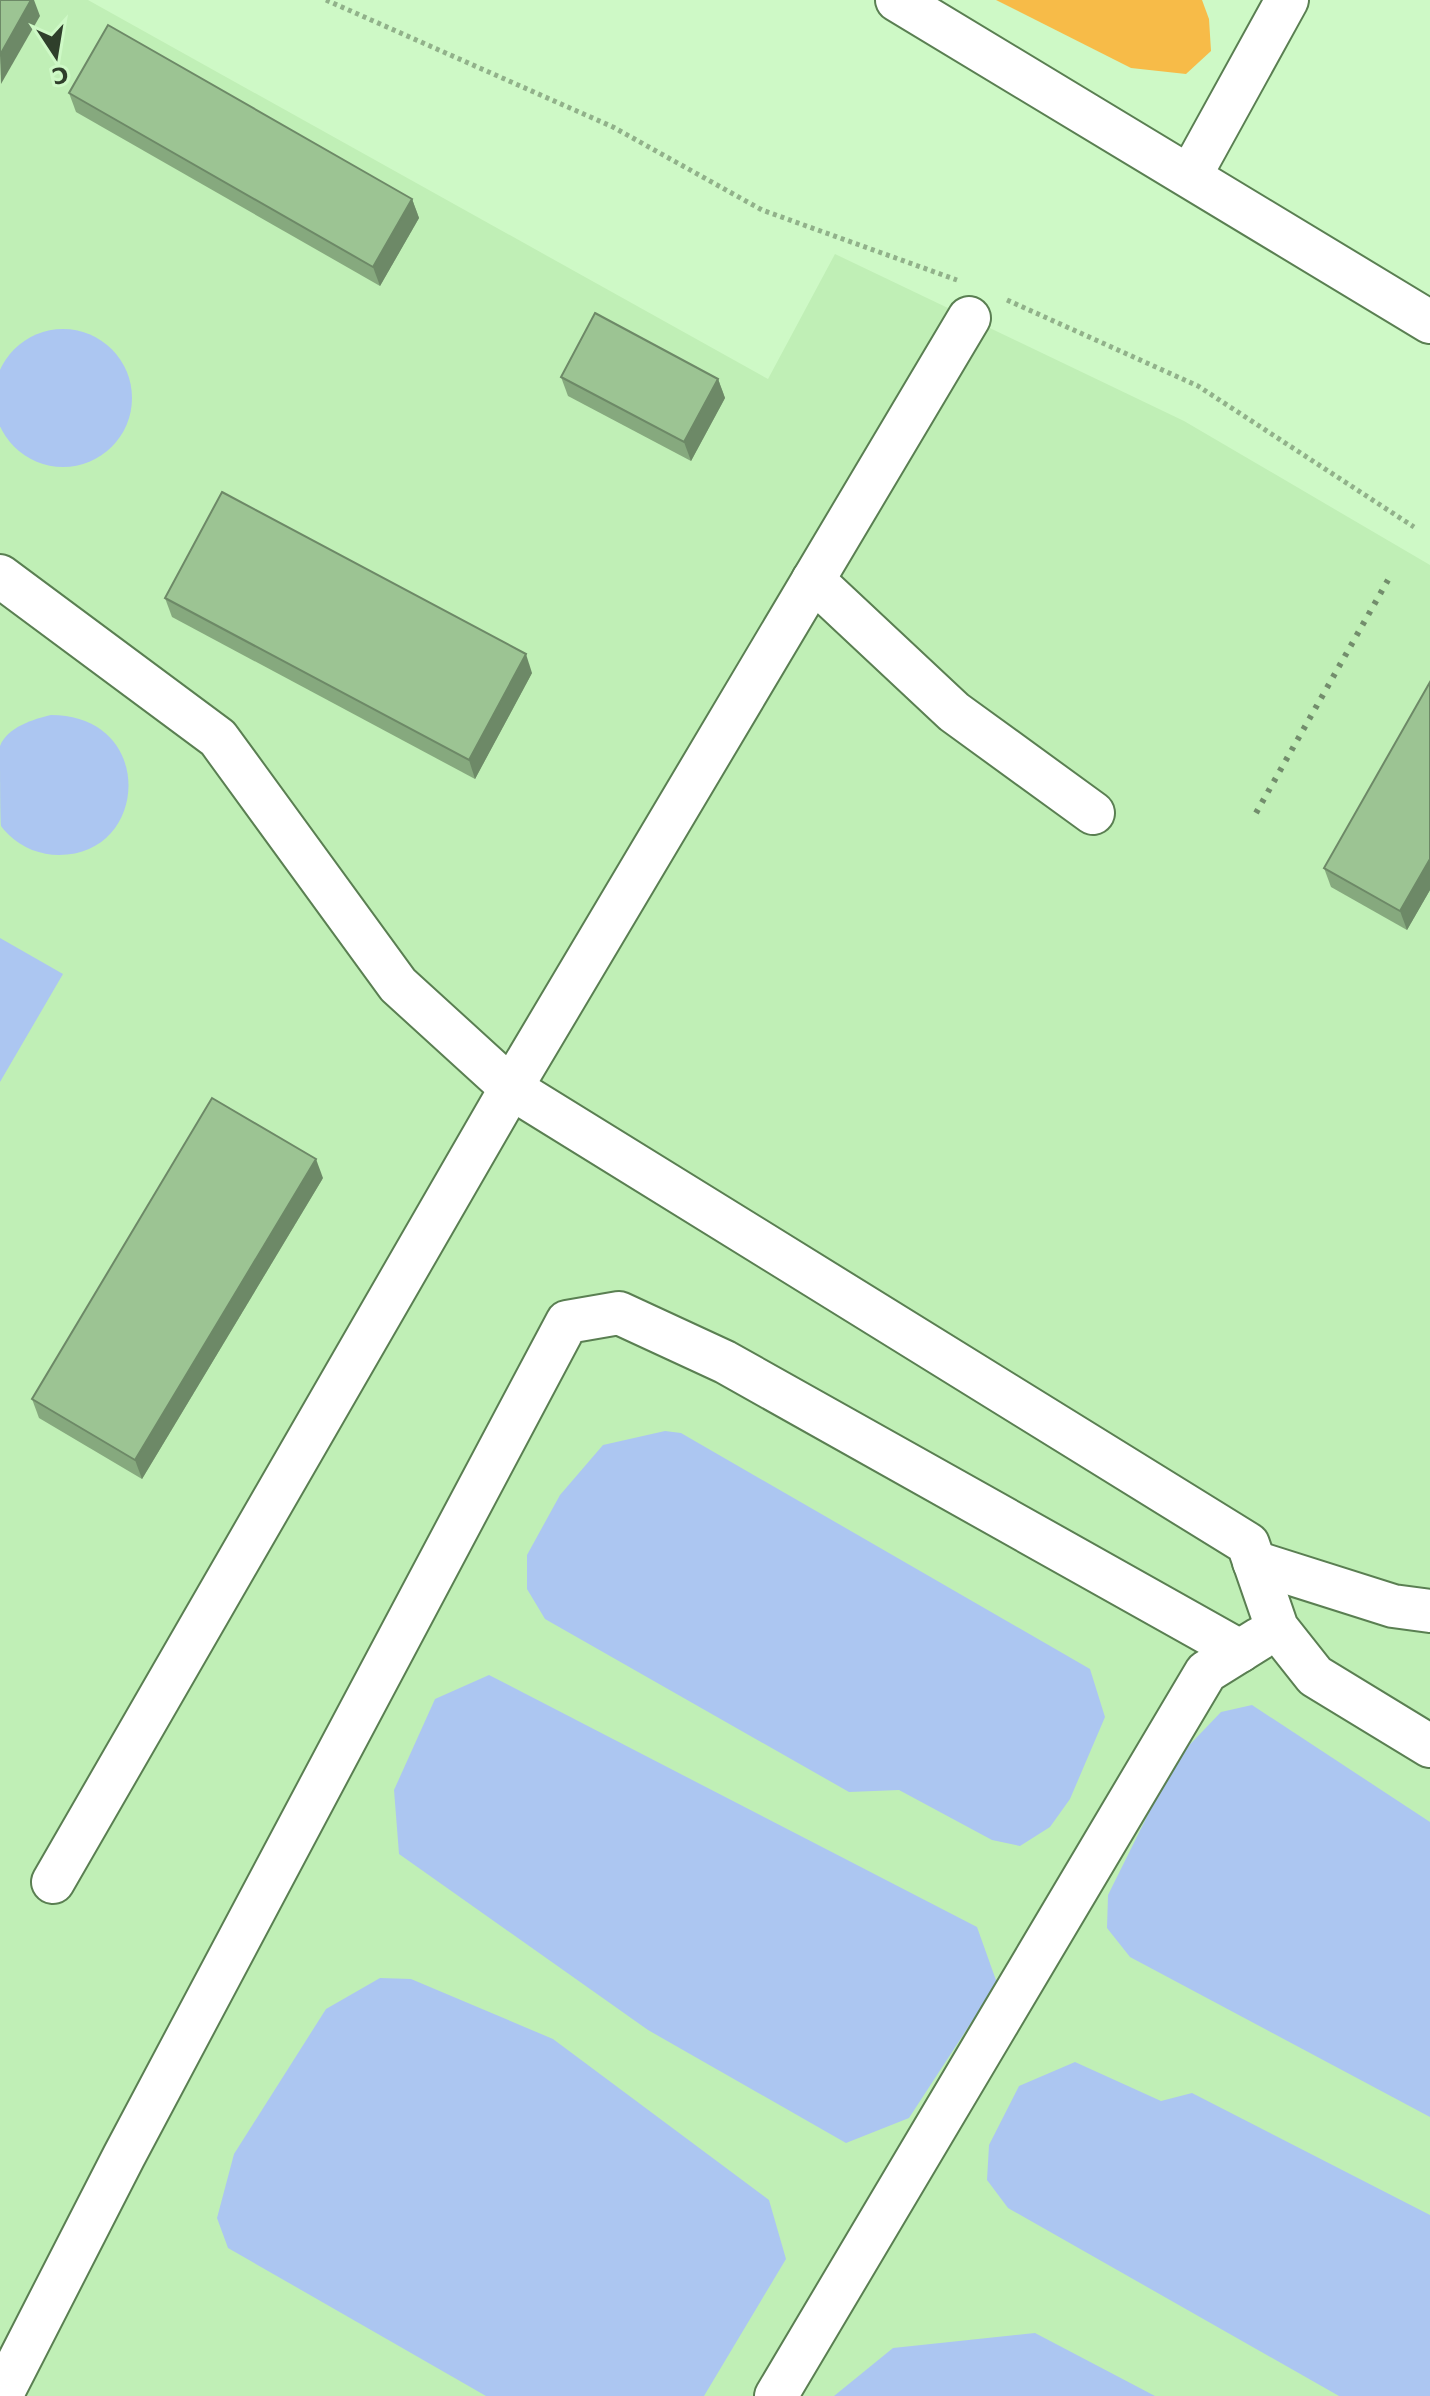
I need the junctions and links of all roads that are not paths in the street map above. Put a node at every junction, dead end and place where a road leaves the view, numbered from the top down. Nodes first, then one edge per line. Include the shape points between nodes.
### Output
1 (897, 0) edge
2 (1287, 0) edge
3 (1190, 176) junction
4 (976, 299) road end
5 (1430, 322) edge
6 (0, 576) edge
7 (813, 580) junction
8 (1093, 813) dead end
9 (511, 1088) junction
10 (1254, 1562) junction
11 (1430, 1611) edge
12 (1277, 1628) junction
13 (1240, 1651) junction
14 (1430, 1746) edge
15 (53, 1882) dead end
16 (1, 2396) edge
17 (776, 2396) edge

1 - 3 street
2 - 3 street
3 - 5 street
4 - 7 street
6 - 9 street via 218,738 398,985
7 - 8 street via 954,712
7 - 9 street
9 - 10 street via 1248,1544
9 - 15 street
10 - 11 street via 1393,1606
10 - 12 street
12 - 13 street
12 - 14 street via 1315,1676
13 - 16 street via 725,1362 619,1313 567,1322
13 - 17 street via 1206,1672

